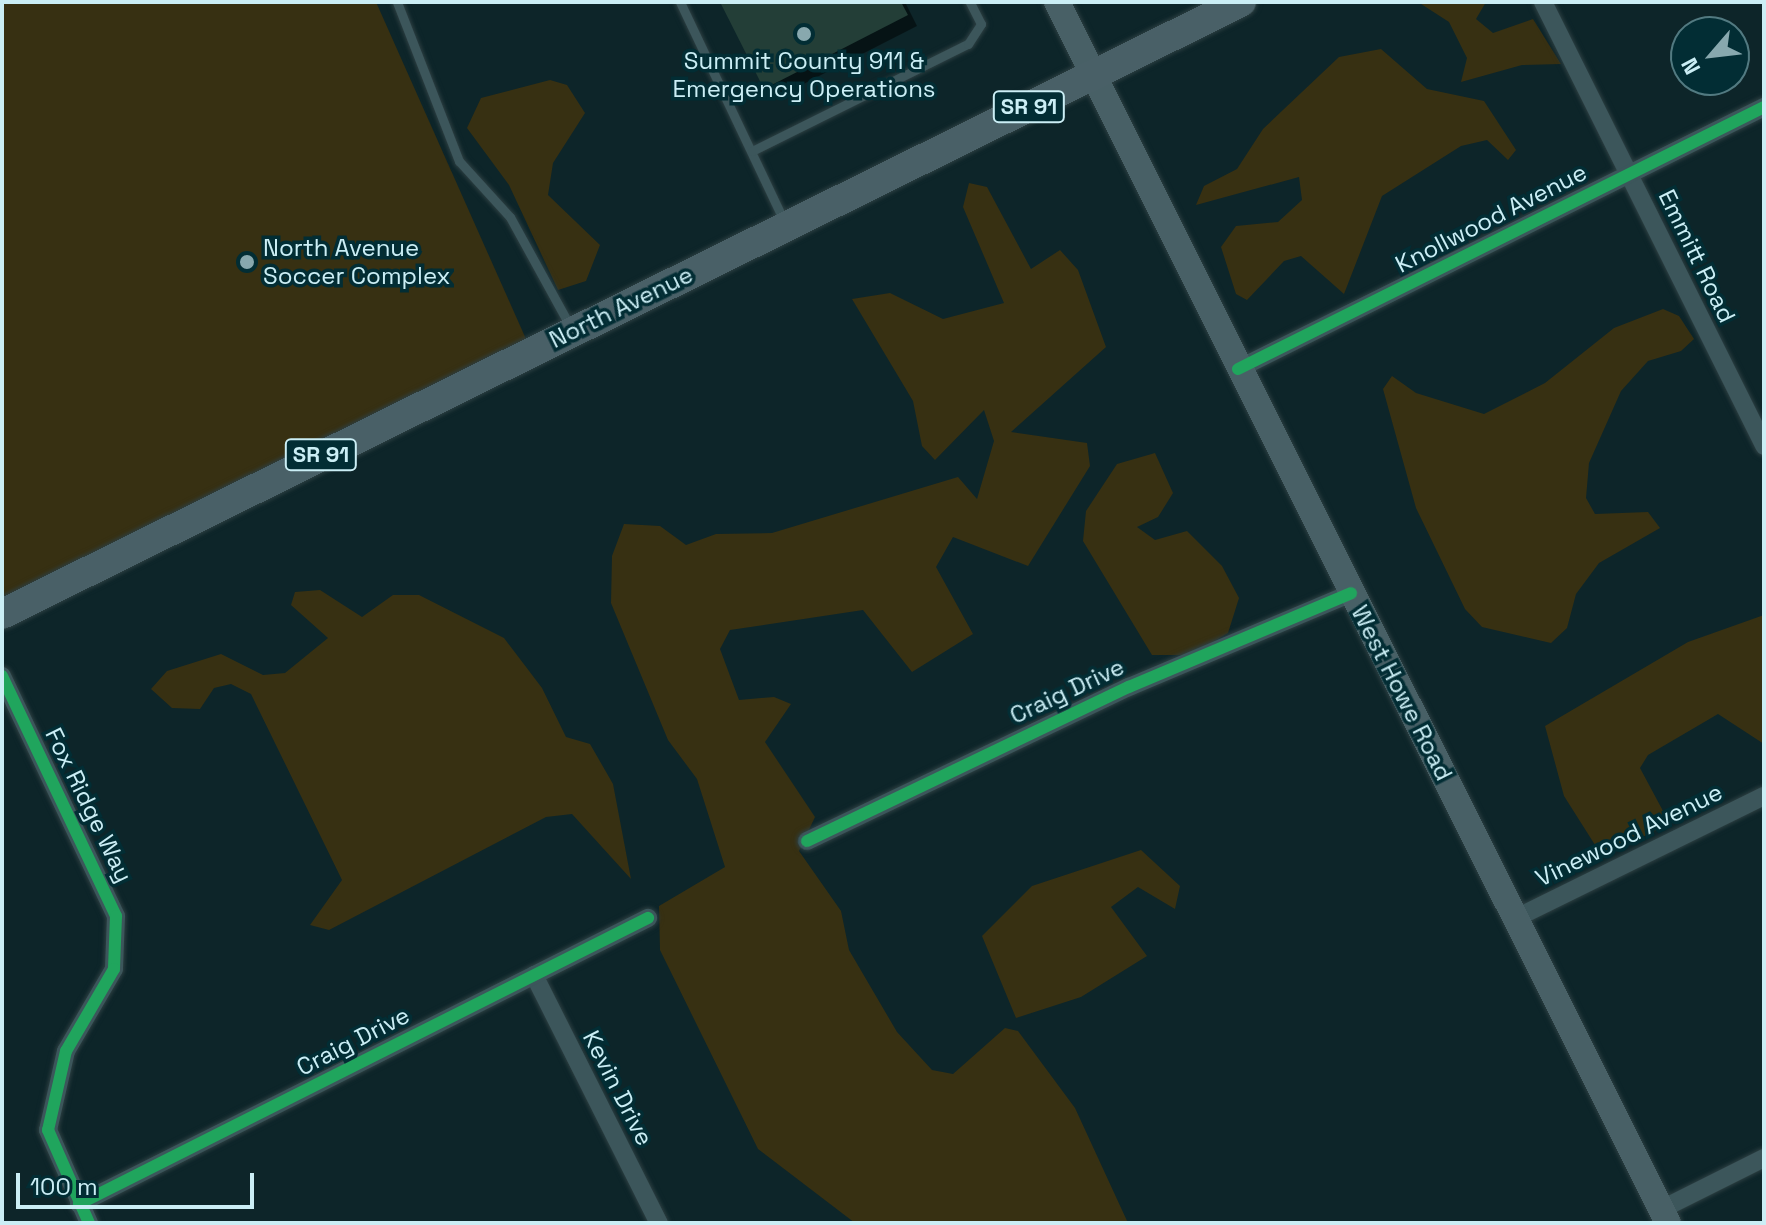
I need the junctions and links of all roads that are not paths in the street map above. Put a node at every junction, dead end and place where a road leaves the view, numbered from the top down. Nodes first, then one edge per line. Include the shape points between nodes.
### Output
1 (397, 2) edge
2 (680, 2) edge
3 (970, 2) edge
4 (1057, 2) edge
5 (1241, 2) edge
6 (1543, 2) edge
7 (1095, 76) junction
8 (1764, 107) edge
9 (752, 151) junction
10 (1630, 173) junction
11 (787, 226) junction
12 (573, 331) junction
13 (1238, 369) junction
14 (1764, 446) edge
15 (1351, 593) junction
16 (2, 614) edge
17 (2, 676) edge
18 (1764, 796) edge
19 (807, 841) dead end
20 (648, 918) dead end
21 (1516, 918) junction
22 (534, 975) junction
23 (1764, 1158) edge
24 (79, 1204) junction
25 (1665, 1216) edge
26 (89, 1223) edge
27 (659, 1223) edge

1 - 12 lane via 459,161 510,217
2 - 9 lane
3 - 9 lane via 981,24 968,44
4 - 7 main road, West Howe Road
5 - 7 main road, North Avenue / SR 91
6 - 10 street, Emmitt Road
7 - 11 main road, North Avenue / SR 91
7 - 13 main road, West Howe Road
8 - 10 street, Knollwood Avenue
9 - 11 lane
10 - 13 street, Knollwood Avenue
10 - 14 street, Emmitt Road
11 - 12 main road, North Avenue / SR 91
12 - 16 main road, North Avenue / SR 91
13 - 15 main road, West Howe Road
15 - 19 street, Craig Drive via 1129,687
15 - 21 main road, West Howe Road
17 - 24 street, Fox Ridge Way via 116,916 114,969 66,1051 48,1130
18 - 21 street, Vinewood Avenue
20 - 22 street, Craig Drive
21 - 25 main road, West Howe Road
22 - 24 street, Craig Drive
22 - 27 street, Kevin Drive
23 - 25 street
24 - 26 street, Fox Ridge Way

